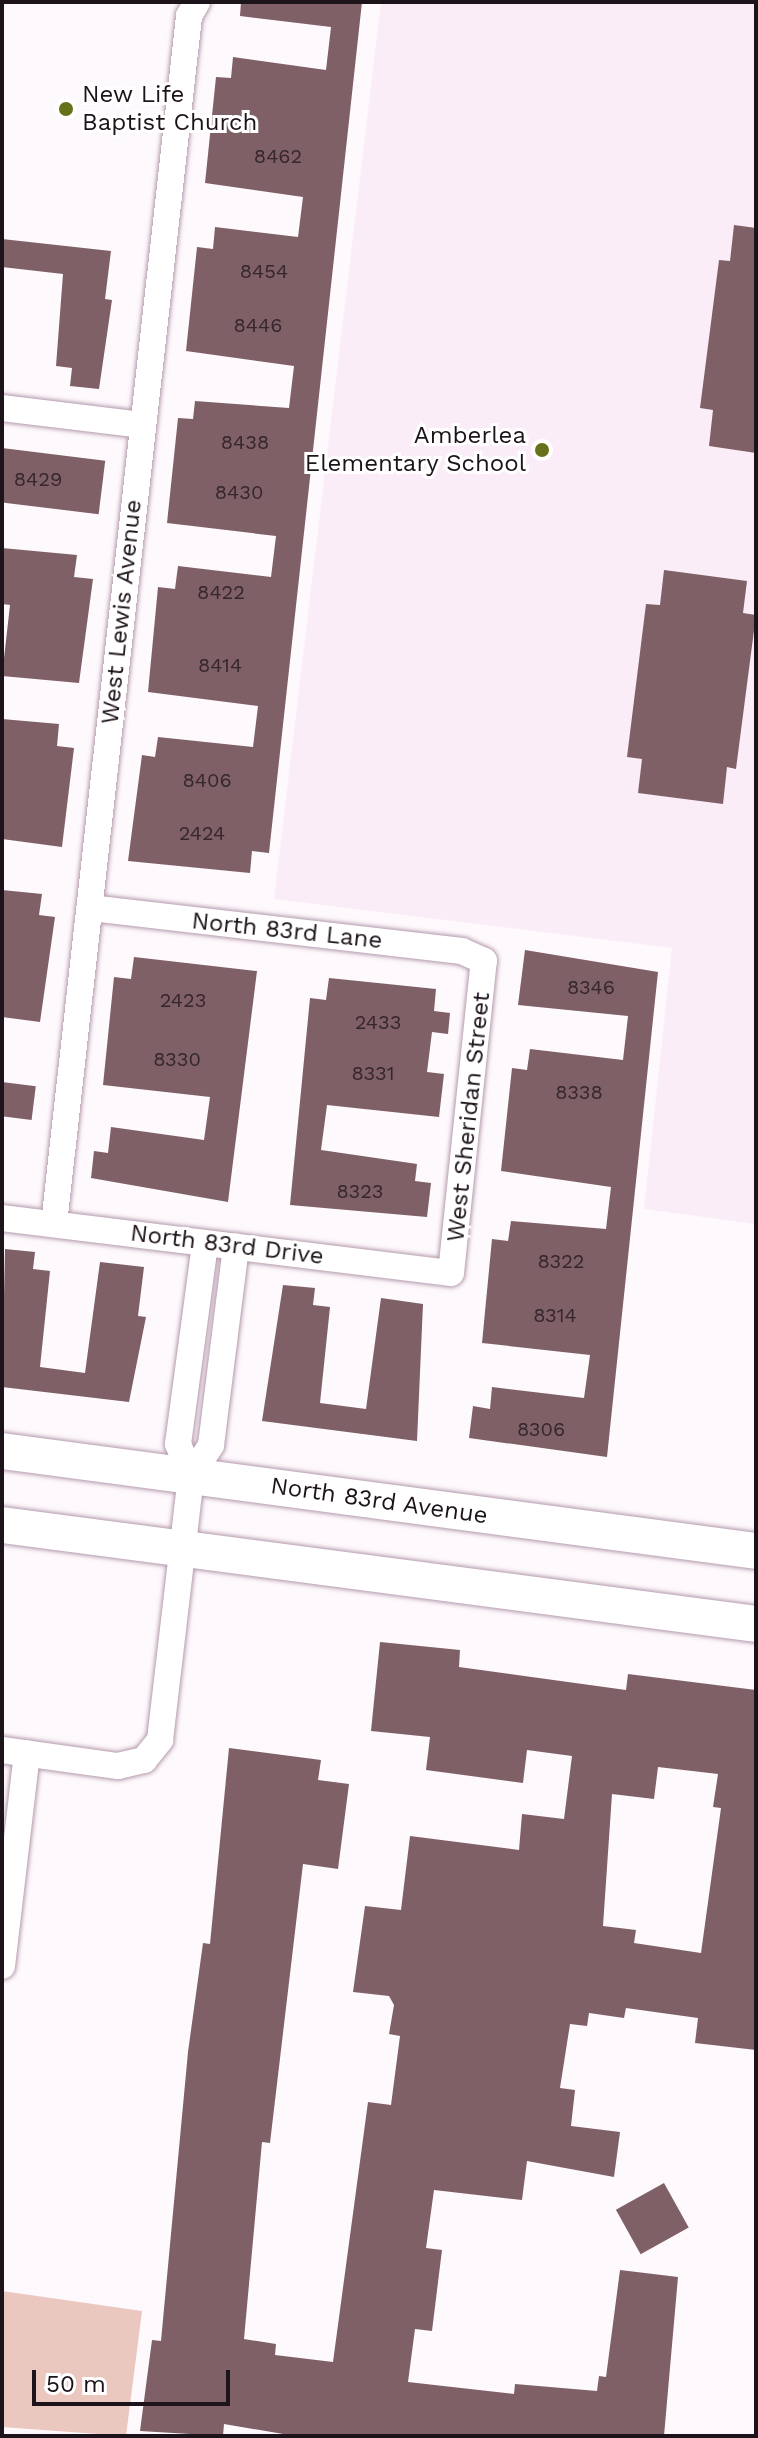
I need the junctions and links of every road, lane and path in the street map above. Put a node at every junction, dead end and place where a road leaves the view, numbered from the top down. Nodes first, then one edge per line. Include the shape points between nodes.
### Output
1 (197, 2) edge
2 (2, 408) edge
3 (143, 425) junction
4 (89, 908) junction
5 (484, 961) joint
6 (2, 1218) edge
7 (54, 1224) junction
8 (205, 1244) junction
9 (236, 1247) junction
10 (451, 1273) joint
11 (190, 1349) junction
12 (223, 1353) junction
13 (2, 1451) edge
14 (191, 1476) junction
15 (2, 1525) edge
16 (181, 1549) junction
17 (756, 1551) edge
18 (756, 1624) edge
19 (14, 1751) edge
20 (2, 1966) edge

1 - 3 street, West Lewis Avenue via 189,16
2 - 3 street
3 - 4 street, West Lewis Avenue
4 - 5 street, North 83rd Lane via 462,951
4 - 7 street, West Lewis Avenue
5 - 10 street, West Sheridan Street
6 - 7 street, North 83rd Drive
7 - 8 street, North 83rd Drive
8 - 9 street, North 83rd Drive
8 - 11 street
9 - 10 street, North 83rd Drive
9 - 12 street
11 - 12 street
11 - 14 street via 178,1444
12 - 14 street via 211,1445
13 - 14 main road, North 83rd Avenue
14 - 16 street
14 - 17 main road, North 83rd Avenue
15 - 16 main road
16 - 18 main road
16 - 19 street via 160,1740 144,1760 118,1766
19 - 20 street

